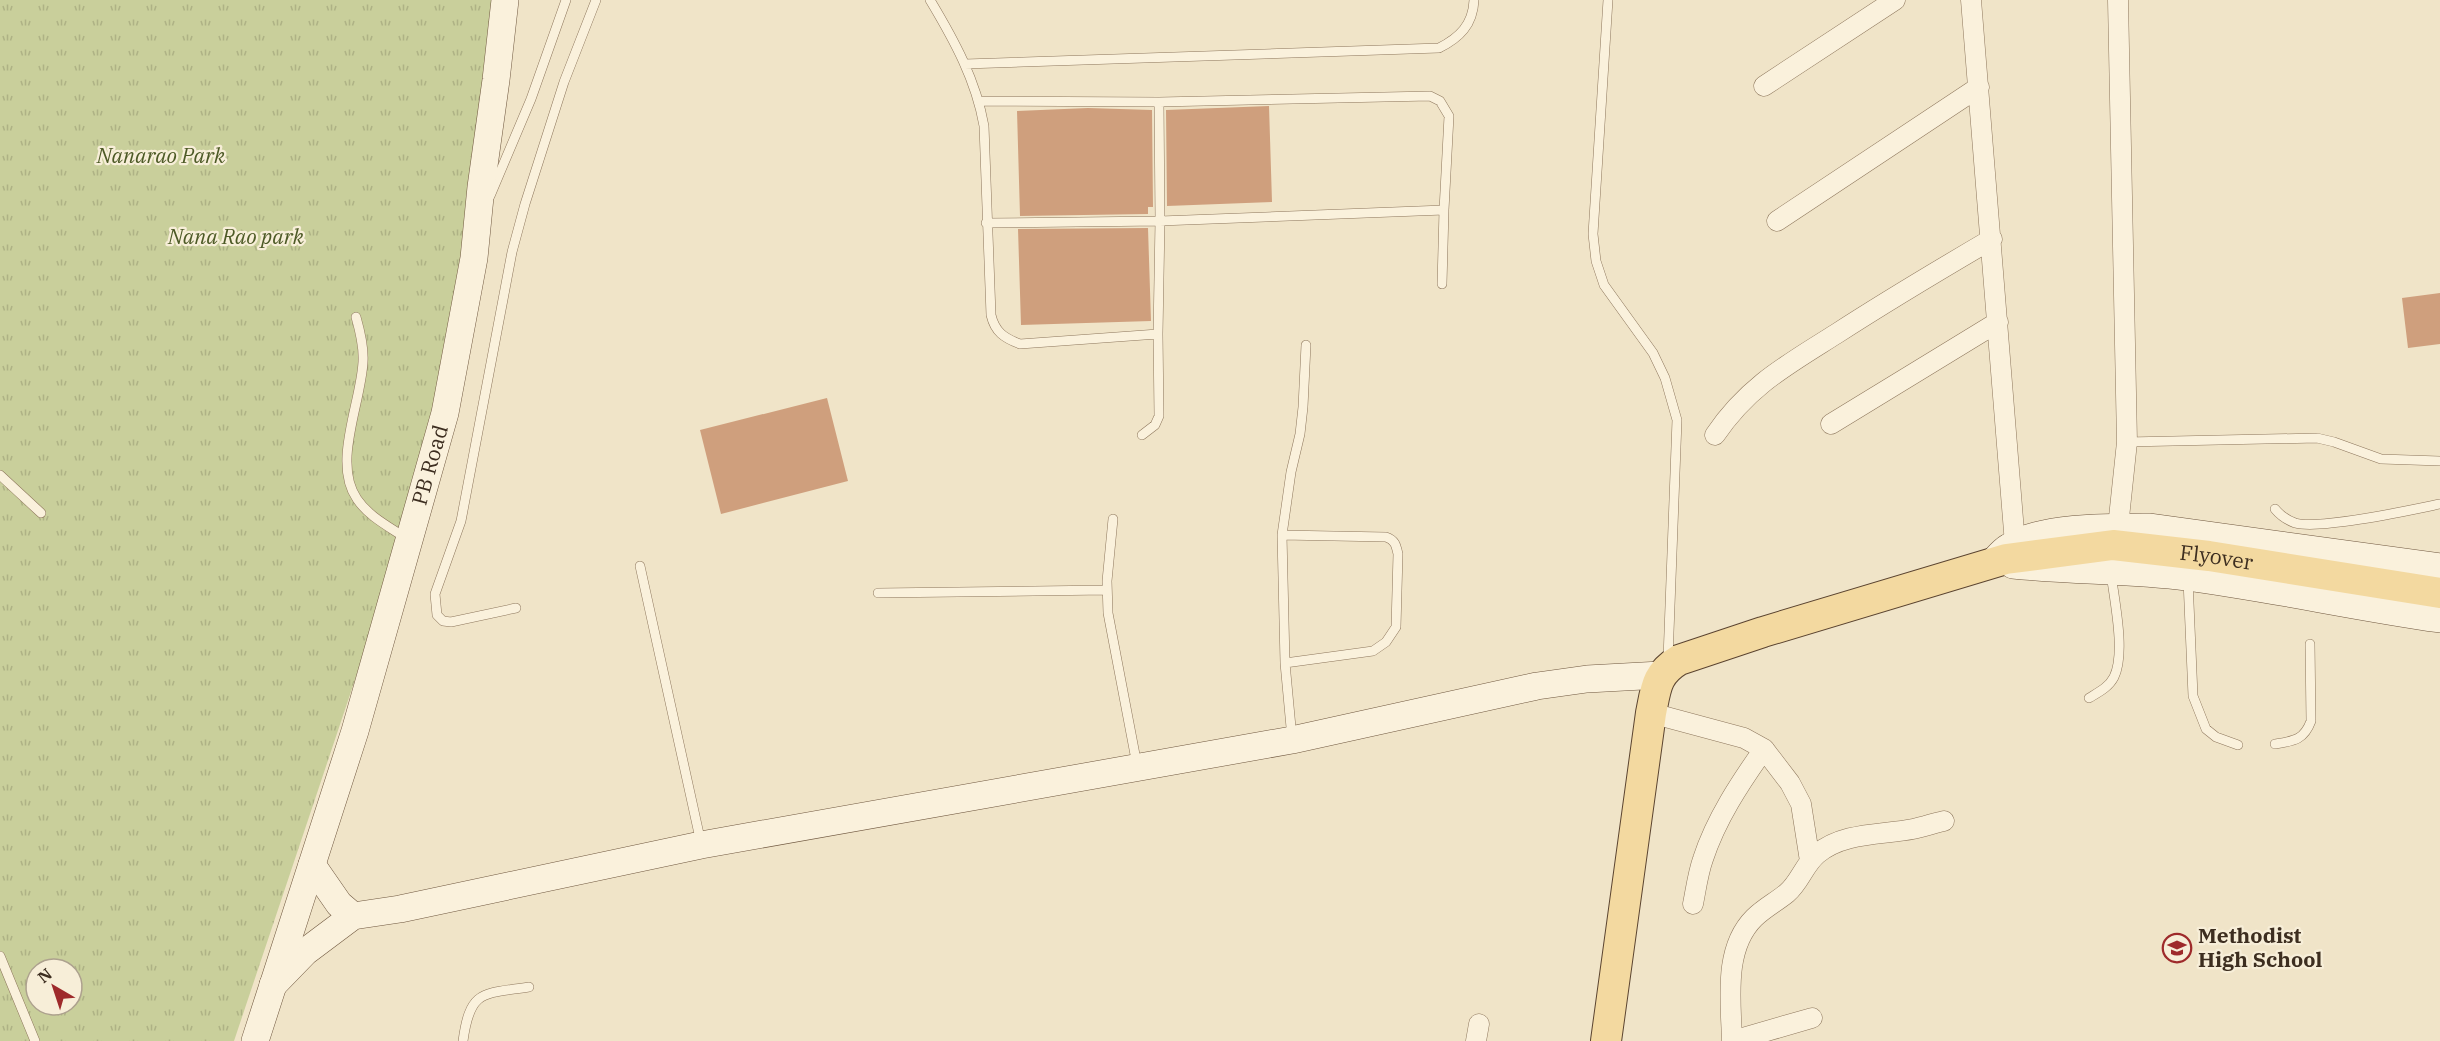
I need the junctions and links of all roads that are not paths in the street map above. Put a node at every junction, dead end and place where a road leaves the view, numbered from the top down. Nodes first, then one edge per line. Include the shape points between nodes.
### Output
1 (505, 0) edge
2 (566, 0) edge
3 (596, 0) edge
4 (930, 0) edge
5 (1474, 0) edge
6 (1608, 0) edge
7 (1895, 0) edge
8 (1971, 0) edge
9 (2118, 0) edge
10 (965, 64) junction
11 (1764, 86) dead end
12 (1979, 87) junction
13 (980, 101) junction
14 (1159, 102) junction
15 (1444, 210) junction
16 (1160, 221) junction
17 (1777, 221) dead end
18 (986, 223) junction
19 (477, 228) junction
20 (1992, 239) junction
21 (1442, 284) dead end
22 (356, 317) dead end
23 (1998, 322) junction
24 (1158, 334) junction
25 (1306, 345) dead end
26 (1830, 424) dead end
27 (1142, 435) dead end
28 (1715, 435) dead end
29 (2127, 441) junction
30 (2440, 460) edge
31 (0, 475) edge
32 (2440, 504) edge
33 (2276, 509) dead end
34 (41, 513) dead end
35 (1113, 519) dead end
36 (2118, 527) junction
37 (1282, 535) junction
38 (410, 540) junction
39 (2022, 550) junction
40 (1992, 563) junction
41 (640, 566) dead end
42 (2440, 567) edge
43 (2110, 569) junction
44 (2188, 578) junction
45 (1107, 590) junction
46 (878, 593) dead end
47 (2440, 593) edge
48 (516, 608) dead end
49 (2440, 619) edge
50 (2310, 644) dead end
51 (1285, 663) junction
52 (1664, 671) junction
53 (2090, 698) dead end
54 (1651, 713) junction
55 (1292, 740) junction
56 (2275, 744) dead end
57 (2238, 745) dead end
58 (1764, 749) junction
59 (1138, 768) junction
60 (1944, 821) dead end
61 (701, 845) junction
62 (1810, 861) junction
63 (312, 865) junction
64 (1693, 904) dead end
65 (353, 916) junction
66 (0, 956) edge
67 (273, 985) junction
68 (529, 987) dead end
69 (1812, 1018) dead end
70 (1761, 1038) edge
71 (35, 1041) edge
72 (255, 1041) edge
73 (463, 1041) edge
74 (1605, 1041) edge
75 (1732, 1041) edge

1 - 19 street, PB Road
2 - 19 lane via 531,99
3 - 48 lane via 564,82 525,204 500,306 461,521 435,594 437,615 443,621
4 - 10 lane
5 - 10 lane via 1468,24 1456,39 1439,48
6 - 52 lane via 1593,234 1604,285 1653,353 1677,420
7 - 11 street
8 - 12 street
9 - 29 street
10 - 13 lane
12 - 17 street
12 - 20 street
13 - 14 lane
13 - 18 lane
14 - 15 lane via 1430,96 1440,101 1449,116
14 - 16 lane
15 - 16 lane
15 - 21 lane
16 - 18 lane
16 - 24 lane
18 - 24 lane via 991,315 1005,338 1020,344
19 - 38 street, PB Road via 445,412
20 - 23 street
20 - 28 street via 1770,377 1737,405
22 - 38 lane via 363,362 347,457 348,479 356,498 370,514
23 - 26 street
23 - 39 street
24 - 27 lane via 1159,416 1155,425
25 - 37 lane via 1303,407
29 - 30 lane via 2317,438 2381,459
29 - 36 street
31 - 34 lane
32 - 33 lane via 2328,523 2296,523
35 - 45 lane
36 - 39 street via 2039,534
36 - 42 street via 2150,527
37 - 51 lane
37 - 51 lane via 1386,537 1396,544 1398,554 1396,627 1386,642 1373,651
38 - 63 street, PB Road
39 - 40 main road, Flyover
39 - 47 main road, Flyover via 2137,547
40 - 43 street
40 - 52 main road, Flyover via 1710,649
41 - 61 lane
43 - 44 street
43 - 53 lane via 2118,667 2106,688
44 - 49 street
44 - 57 lane via 2193,696 2206,729
45 - 46 lane
45 - 59 lane
50 - 56 lane via 2311,721 2307,733 2295,741
51 - 55 lane
52 - 54 main road
52 - 55 street via 1537,686
54 - 58 street via 1744,738
54 - 74 main road
55 - 59 street
58 - 62 street via 1801,804
58 - 64 street via 1714,833
59 - 61 street
60 - 62 street via 1846,839 1826,847
61 - 65 street
62 - 75 street via 1795,886 1753,919 1744,931 1732,971
63 - 65 street via 339,904
63 - 67 street, PB Road
65 - 67 street via 305,952
66 - 71 lane
67 - 72 street, PB Road
68 - 73 lane via 485,994 474,1001 466,1017
69 - 70 street
70 - 75 street

